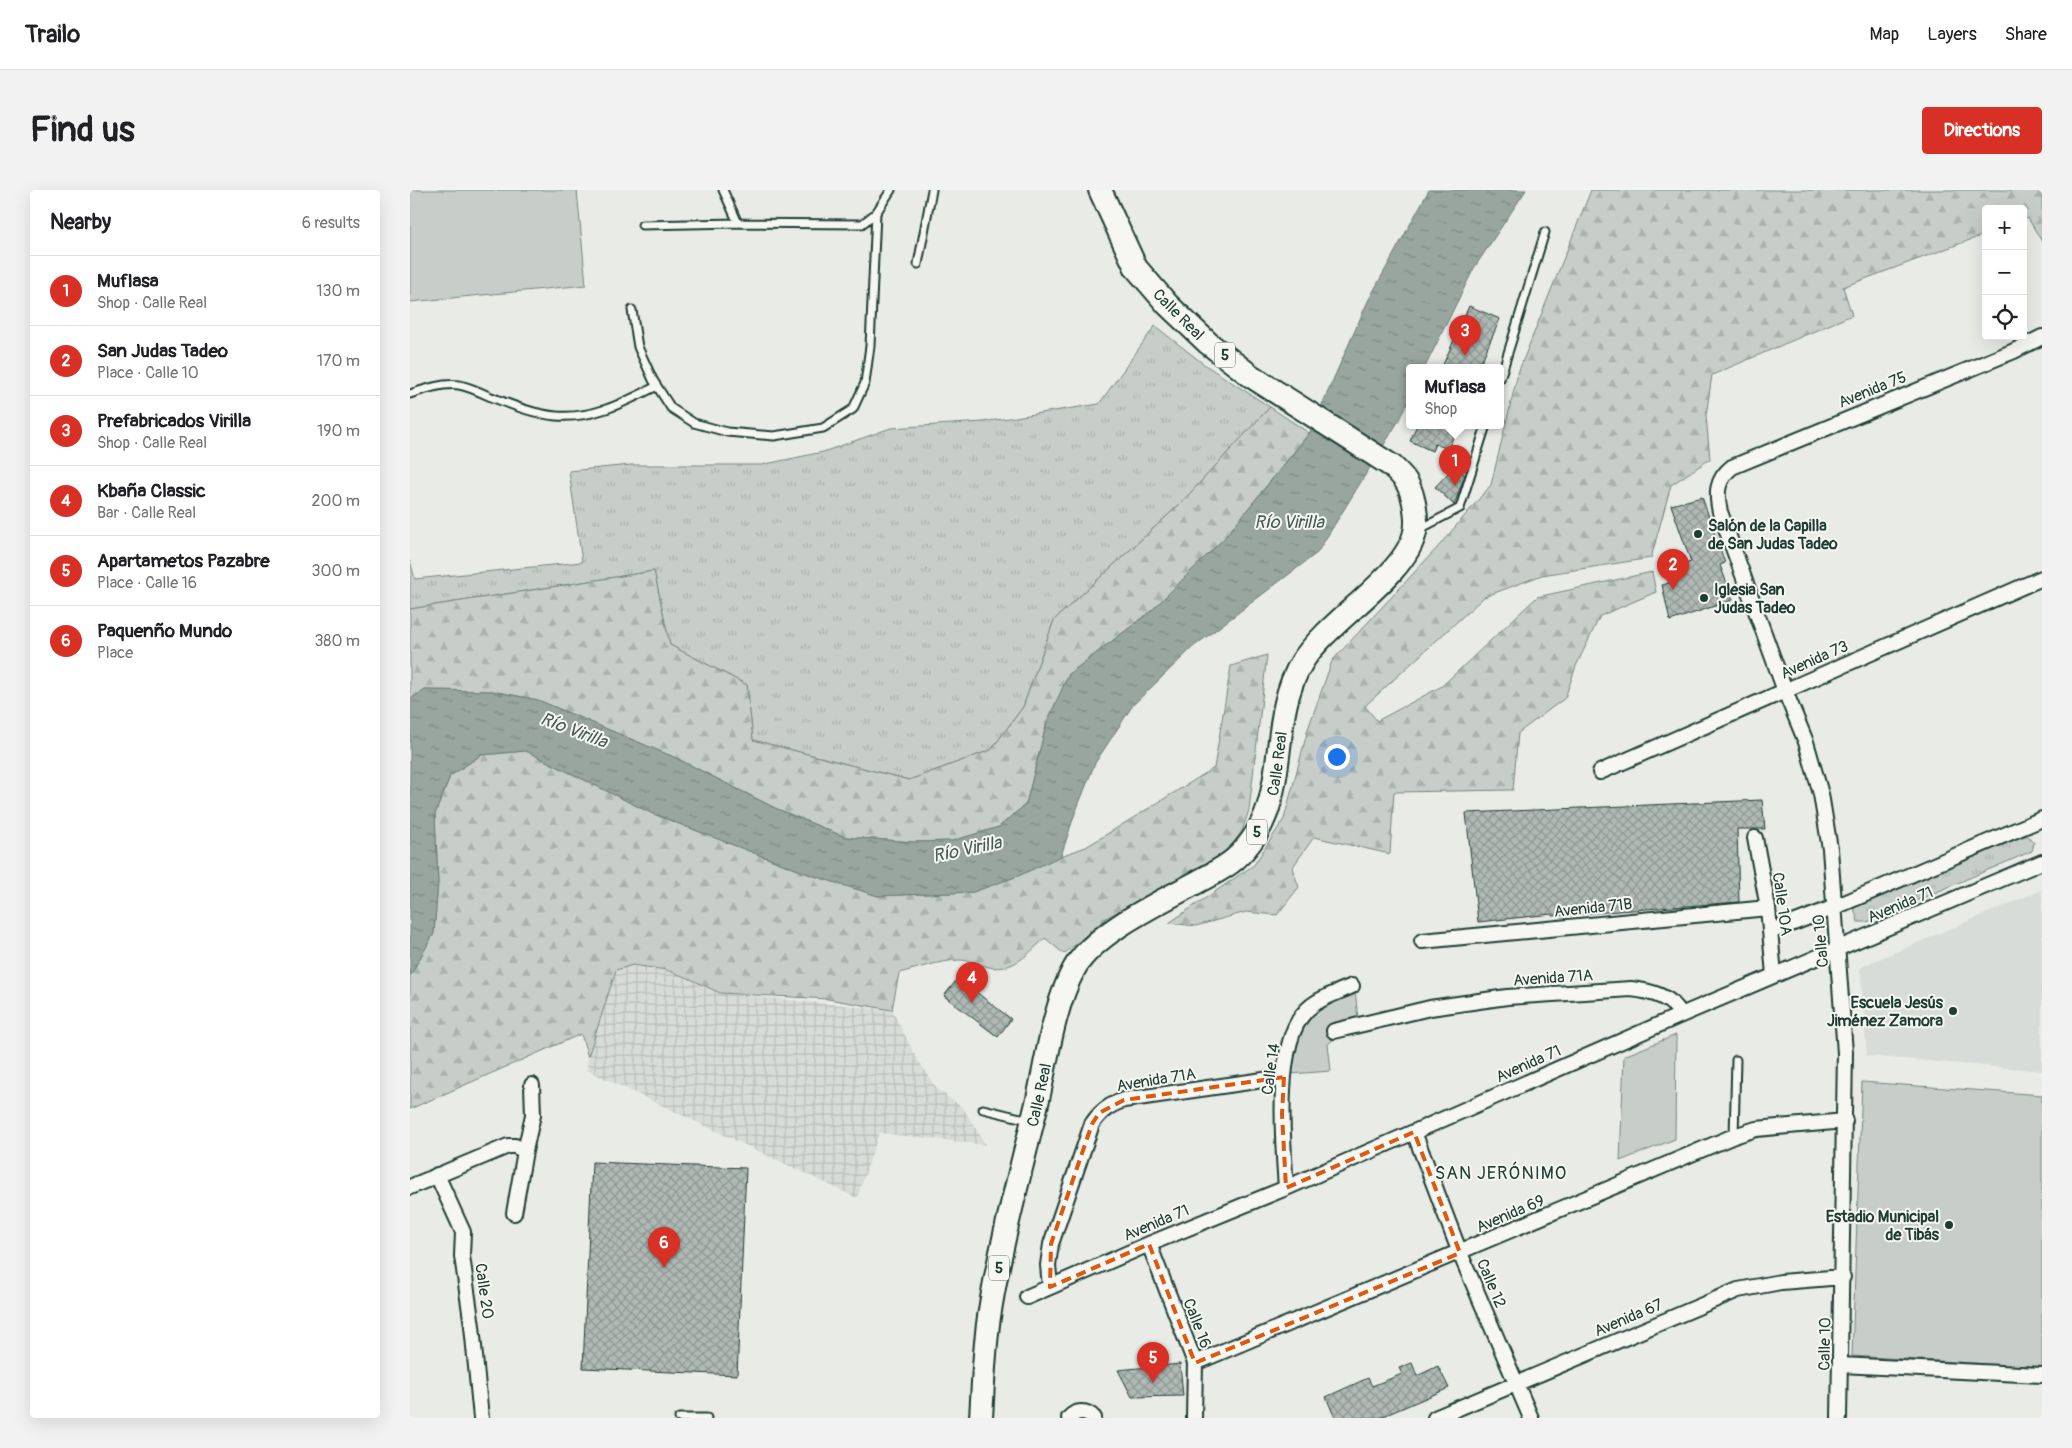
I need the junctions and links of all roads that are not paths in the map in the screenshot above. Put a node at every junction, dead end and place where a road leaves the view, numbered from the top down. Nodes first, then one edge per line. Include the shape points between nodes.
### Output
1 (723, 190) edge
2 (891, 190) edge
3 (932, 190) edge
4 (1100, 190) edge
5 (876, 213) junction
6 (738, 223) junction
7 (642, 226) dead end
8 (1545, 232) dead end
9 (918, 264) dead end
10 (632, 310) dead end
11 (2042, 337) edge
12 (1504, 366) edge
13 (657, 386) junction
14 (410, 394) edge
15 (1485, 429) edge
16 (1720, 480) joint
17 (1415, 532) junction
18 (2042, 578) edge
19 (1785, 691) junction
20 (1600, 772) dead end
21 (2041, 823) edge
22 (1755, 838) dead end
23 (2042, 862) edge
24 (1834, 907) junction
25 (1768, 908) junction
26 (1770, 932) junction
27 (1422, 941) dead end
28 (1838, 949) junction
29 (1774, 975) junction
30 (1352, 986) dead end
31 (1681, 1015) junction
32 (1334, 1031) dead end
33 (1736, 1060) dead end
34 (1284, 1077) junction
35 (532, 1085) dead end
36 (983, 1109) dead end
37 (1032, 1120) junction
38 (1845, 1121) junction
39 (1414, 1132) junction
40 (1734, 1136) junction
41 (525, 1151) junction
42 (436, 1175) junction
43 (410, 1187) edge
44 (1286, 1188) junction
45 (514, 1212) dead end
46 (1149, 1244) junction
47 (1460, 1253) junction
48 (1843, 1277) junction
49 (1050, 1287) junction
50 (1027, 1297) dead end
51 (1195, 1363) junction
52 (1841, 1365) junction
53 (2042, 1375) edge
54 (1516, 1384) junction
55 (481, 1418) edge
56 (679, 1418) edge
57 (707, 1418) edge
58 (981, 1418) edge
59 (1069, 1418) edge
60 (1094, 1418) edge
61 (1194, 1418) edge
62 (1435, 1418) edge
63 (1530, 1418) edge
64 (1839, 1418) edge

1 - 6 lane
2 - 5 lane
3 - 9 lane
4 - 17 main road, Calle Real / 5 via 1136,268 1168,306 1251,376 1392,466 1407,483 1415,512
5 - 6 lane via 862,224
5 - 13 lane via 870,346 865,383 853,409 823,428 774,436 727,432 694,423 671,408
6 - 7 lane
8 - 12 lane
10 - 13 lane via 638,347
11 - 16 street, Avenida 75 via 1732,466
13 - 14 lane via 615,407 587,415 556,416 519,408 457,385
15 - 17 lane via 1460,508
16 - 19 street, Calle 10 via 1717,498 1720,512
17 - 37 main road, Calle Real / 5 via 1409,548 1388,575 1339,619 1302,662 1289,691 1269,809 1253,838 1234,860 1136,916 1097,943 1075,968 1057,1016
18 - 19 street, Avenida 73
19 - 20 street, Avenida 73
19 - 24 street, Calle 10 via 1806,742 1820,794 1830,849
21 - 24 street, Avenida 71
22 - 25 street, Calle 10A
23 - 28 street, Avenida 71
24 - 26 street, Avenida 71
24 - 28 street, Calle 10
25 - 26 street, Calle 10A
25 - 27 street, Avenida 71B
26 - 29 street, Calle 10A
28 - 29 street, Avenida 71
28 - 38 street, Calle 10 via 1845,1053
29 - 31 street, Avenida 71
30 - 34 street, Calle 14 via 1304,1012 1292,1036
31 - 32 street, Avenida 71A via 1658,994 1631,989 1507,997 1430,1008
31 - 39 street, Avenida 71
33 - 40 lane
34 - 44 street, Calle 14 via 1282,1114
34 - 49 street, Avenida 71A via 1124,1100 1099,1112 1051,1244 1048,1265
35 - 41 street via 533,1115
36 - 37 lane
37 - 58 main road, Calle Real / 5 via 989,1318
38 - 40 street, Avenida 69 via 1756,1129
38 - 48 street, Calle 10
39 - 44 street, Avenida 71
39 - 47 street, Calle 12
40 - 47 street, Avenida 69
41 - 42 street via 508,1146
41 - 45 street
42 - 43 street
42 - 55 street, Calle 20 via 463,1232 462,1256
44 - 46 street, Avenida 71
46 - 49 street, Avenida 71
46 - 51 street, Calle 16
47 - 51 street, Avenida 69
47 - 54 street, Calle 12
48 - 52 street, Calle 10
48 - 54 street, Avenida 67 via 1781,1282 1738,1290
49 - 50 street, Avenida 71
51 - 61 street, Calle 16
52 - 53 street
52 - 64 street, Calle 10
54 - 62 street, Avenida 67
54 - 63 street, Calle 12
56 - 57 lane
59 - 60 street via 1081,1412 1088,1412

